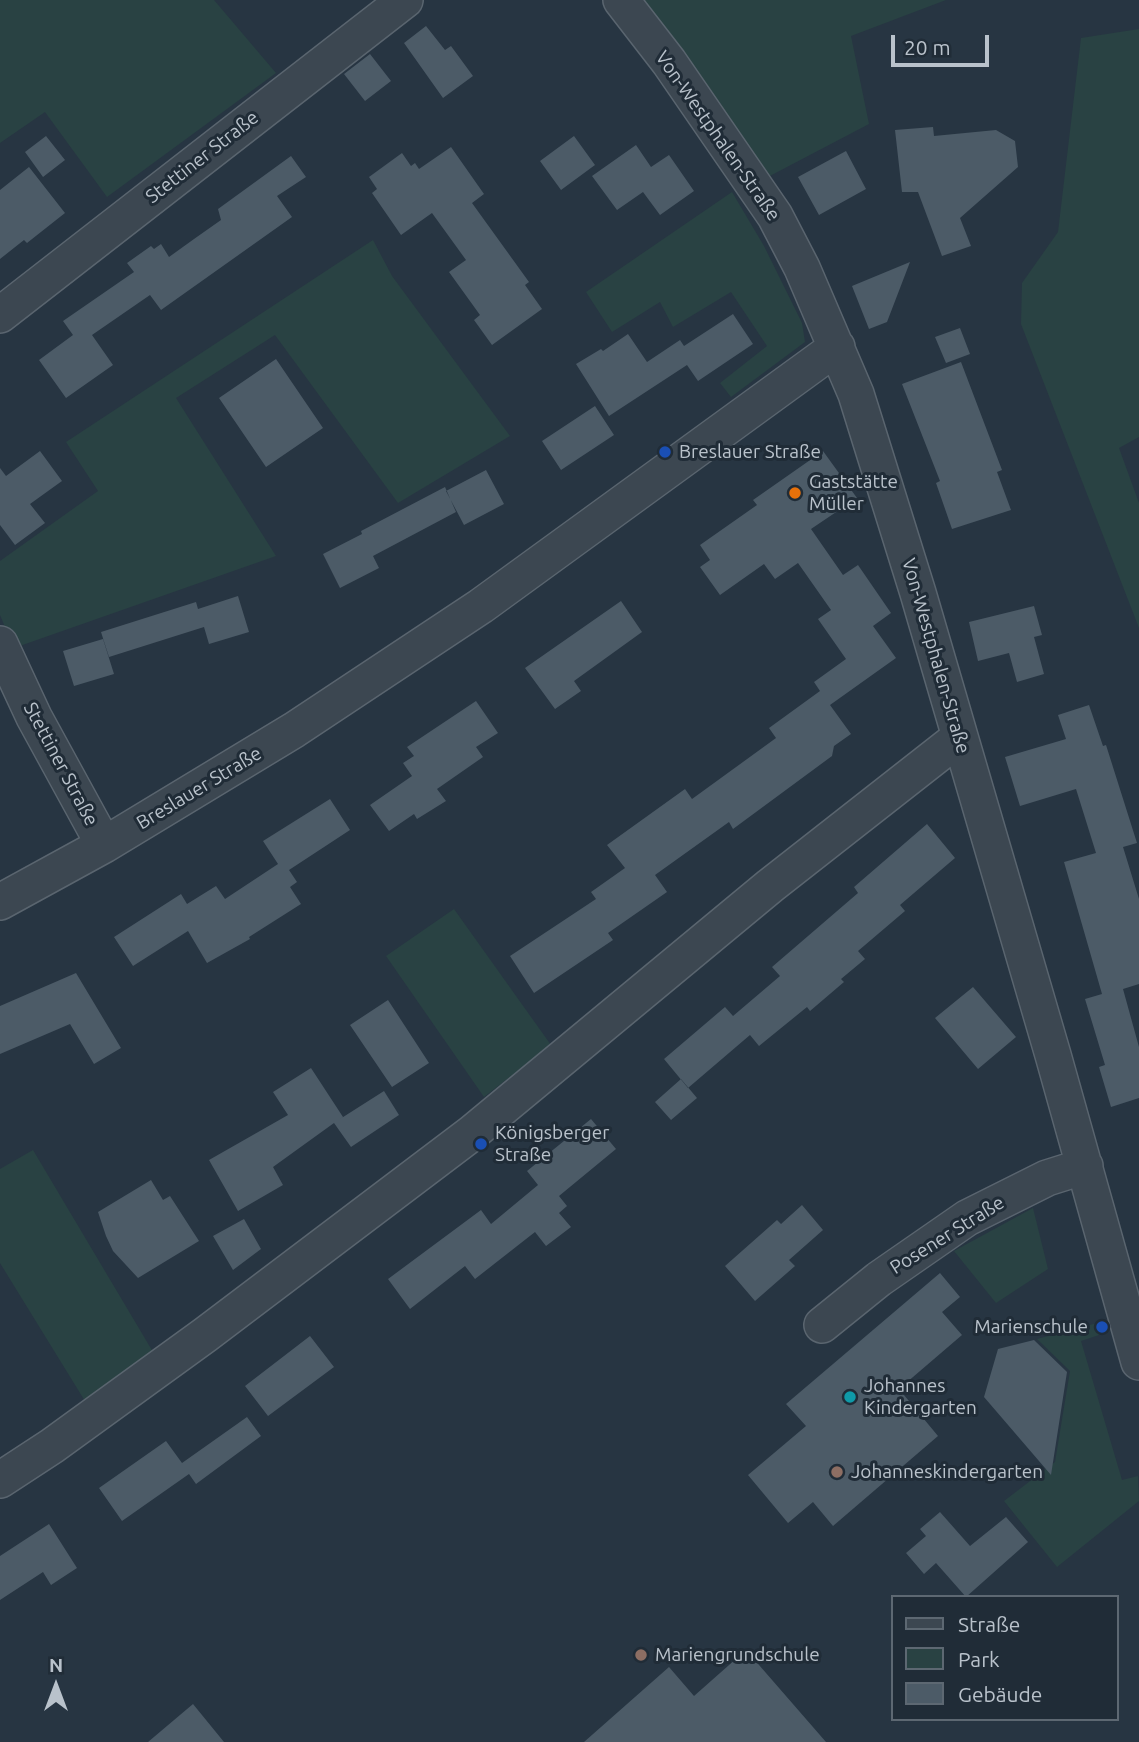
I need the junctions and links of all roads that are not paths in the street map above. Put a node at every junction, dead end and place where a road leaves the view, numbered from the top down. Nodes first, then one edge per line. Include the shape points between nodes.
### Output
1 (405, 0) edge
2 (621, 0) edge
3 (0, 315) edge
4 (837, 347) junction
5 (0, 644) edge
6 (960, 737) junction
7 (104, 845) junction
8 (0, 902) edge
9 (1085, 1166) junction
10 (822, 1325) dead end
11 (1139, 1362) edge
12 (0, 1480) edge

1 - 3 street, Stettiner Straße
2 - 4 street, Von-Westphalen-Straße via 775,216
4 - 6 street, Von-Westphalen-Straße via 877,456
4 - 7 street, Breslauer Straße via 481,606 294,730
5 - 7 street, Stettiner Straße
6 - 9 street, Von-Westphalen-Straße
6 - 12 street via 770,886 472,1133 205,1335
7 - 8 street, Breslauer Straße
9 - 10 street, Posener Straße via 1030,1186 967,1218
9 - 11 street, Von-Westphalen-Straße

